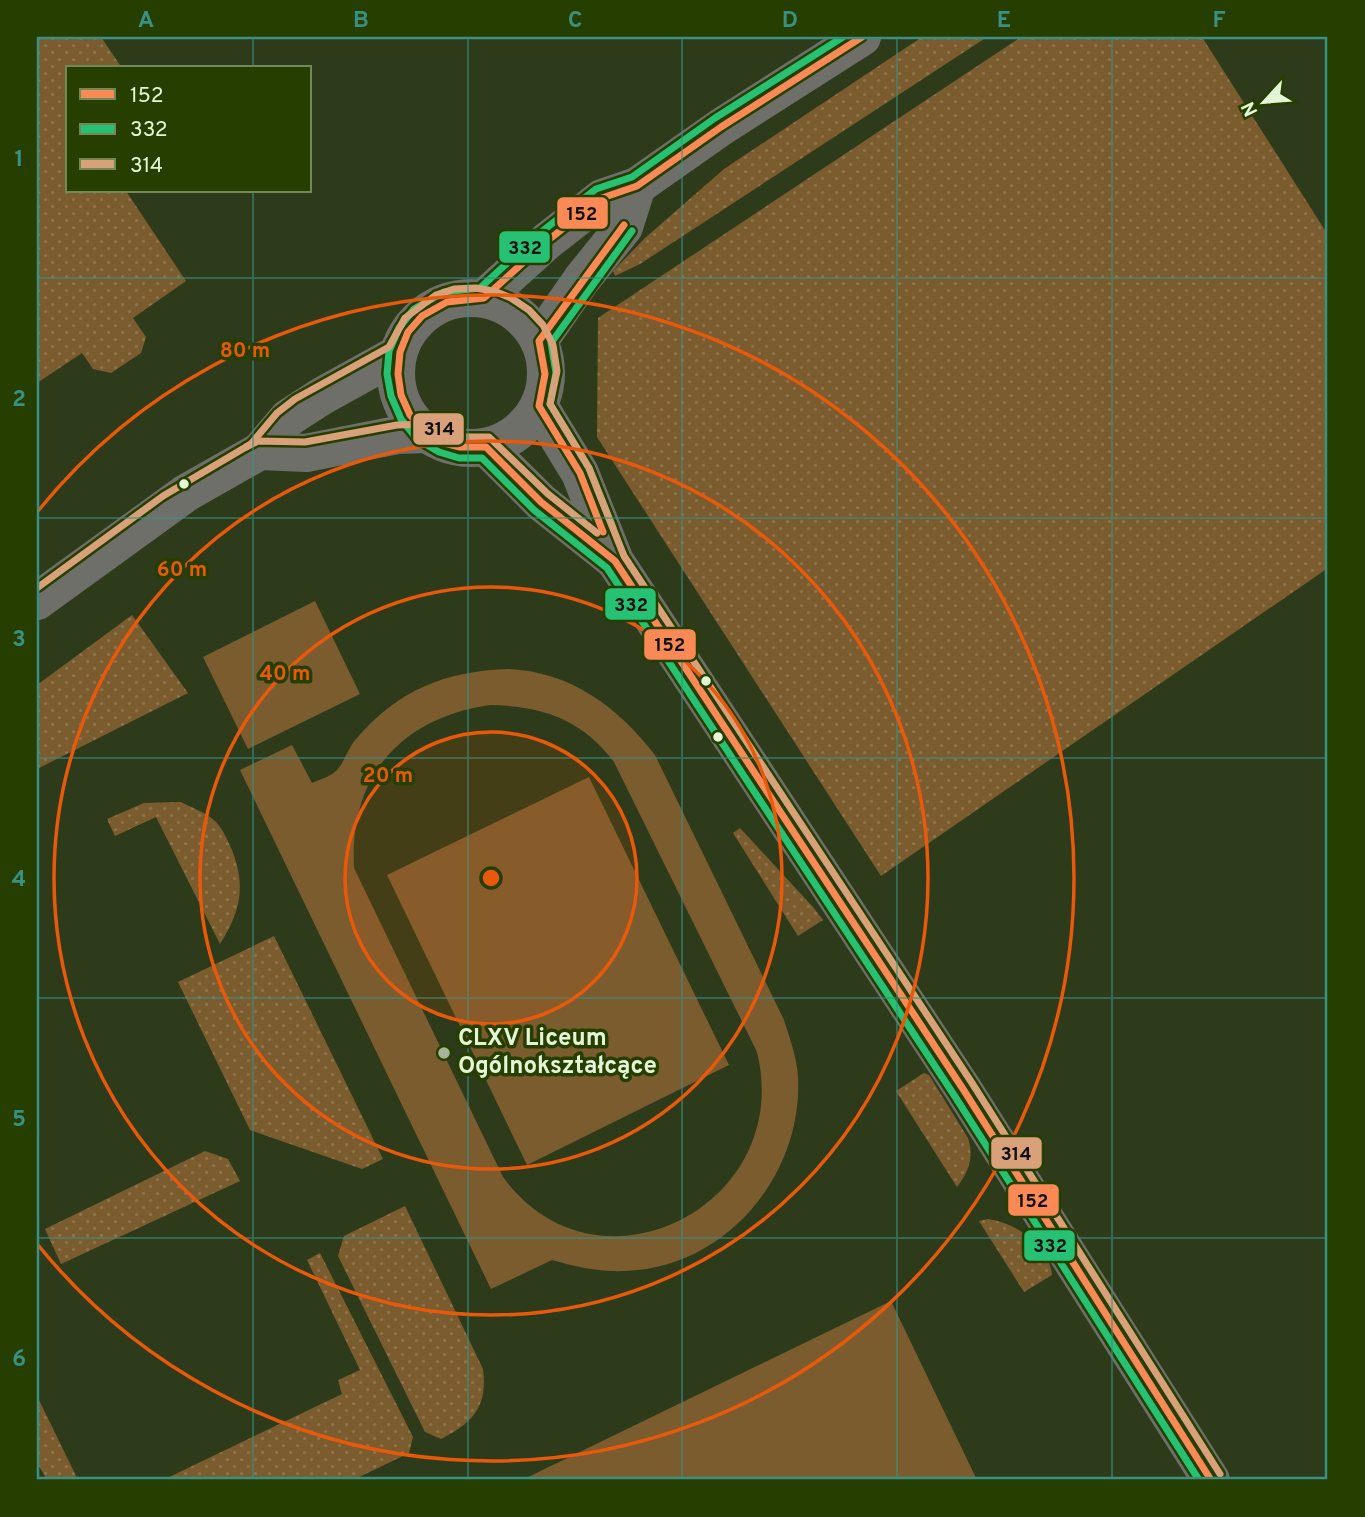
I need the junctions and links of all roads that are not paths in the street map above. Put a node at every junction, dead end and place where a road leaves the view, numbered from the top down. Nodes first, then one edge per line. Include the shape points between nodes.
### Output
1 (862, 37) edge
2 (637, 186) junction
3 (484, 298) junction
4 (539, 341) junction
5 (398, 354) junction
6 (539, 406) junction
7 (427, 434) junction
8 (486, 447) junction
9 (260, 451) junction
10 (615, 561) junction
11 (37, 601) edge
12 (1211, 1480) edge

1 - 2 street
2 - 3 street via 602,198
2 - 4 street via 624,227
3 - 4 street via 517,313
3 - 5 street via 440,304 422,316
4 - 6 street via 546,362
5 - 7 street via 400,398
5 - 9 street via 288,418
6 - 8 street via 526,425 508,439
6 - 10 street via 579,473
7 - 8 street via 445,444
7 - 9 street via 397,435 306,453
8 - 10 street via 541,502
9 - 11 street via 186,493
10 - 12 street via 963,1089

